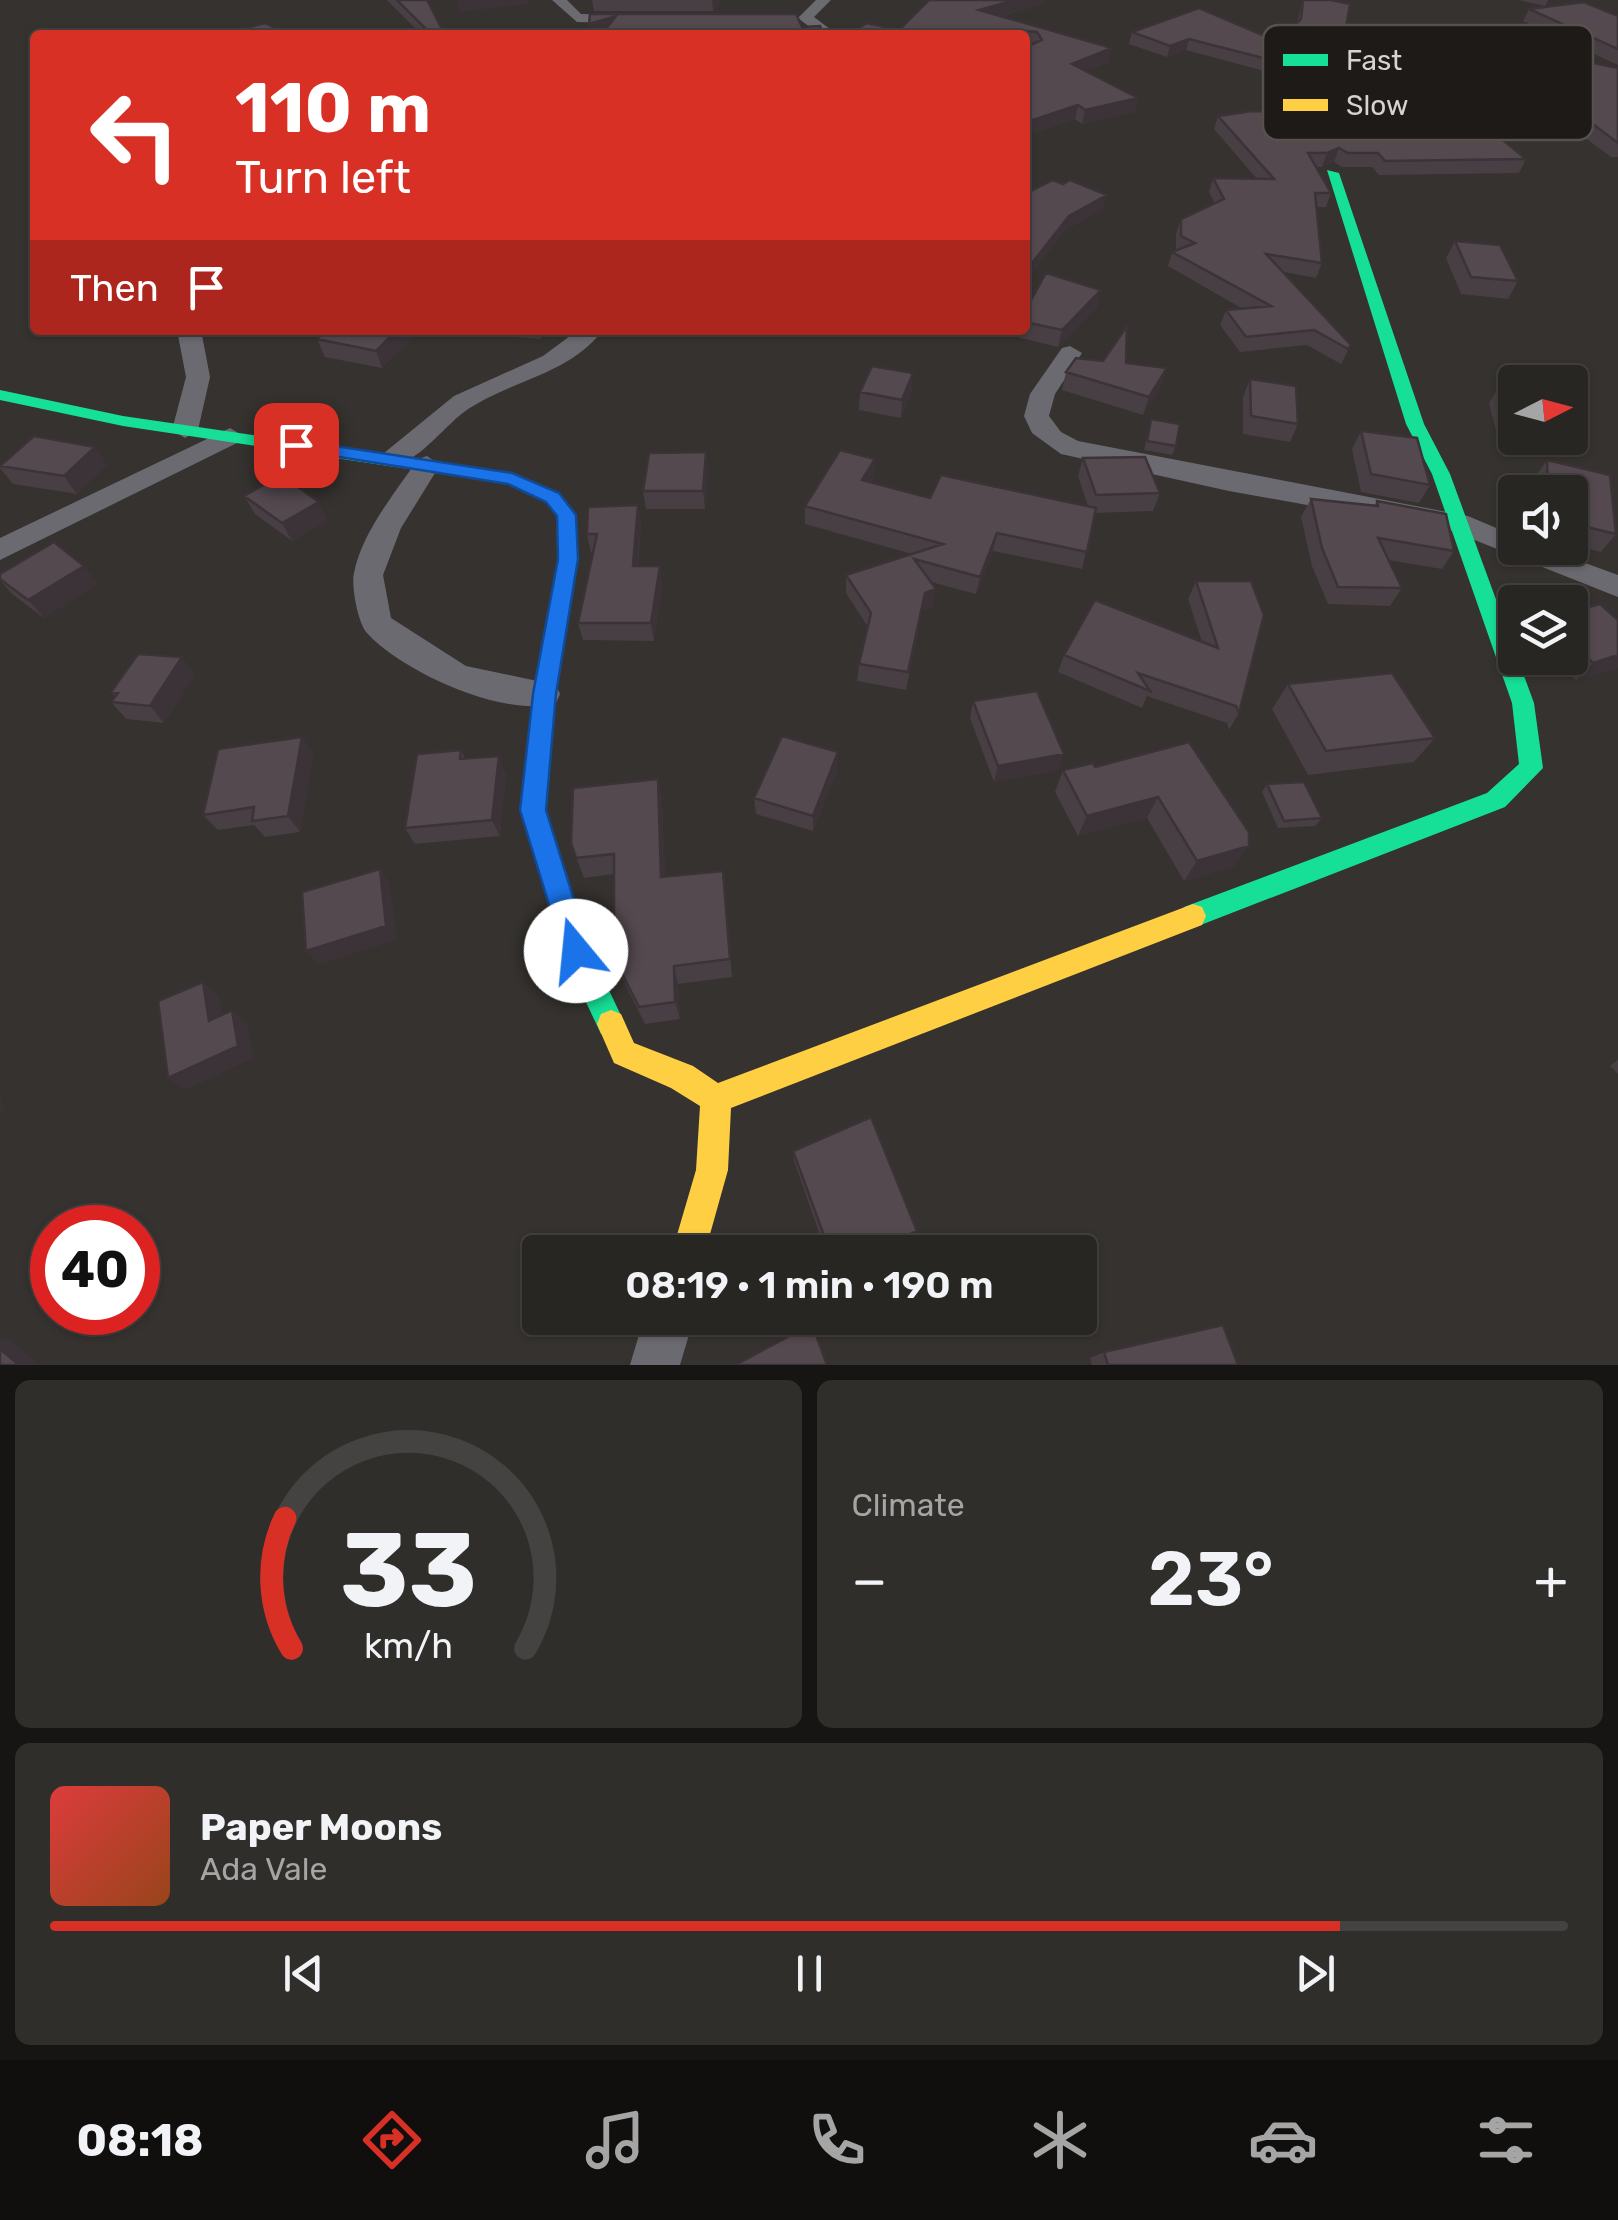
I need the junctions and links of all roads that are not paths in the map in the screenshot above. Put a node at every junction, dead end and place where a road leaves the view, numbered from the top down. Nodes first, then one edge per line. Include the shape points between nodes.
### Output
1 (559, 0) edge
2 (824, 0) edge
3 (646, 18) edge
4 (785, 18) edge
5 (805, 18) junction
6 (823, 30) edge
7 (1332, 172) dead end
8 (190, 335) edge
9 (586, 335) edge
10 (1070, 353) dead end
11 (0, 395) edge
12 (186, 430) junction
13 (230, 436) junction
14 (393, 459) junction
15 (427, 465) junction
16 (1458, 522) junction
17 (1498, 539) edge
18 (0, 550) edge
19 (1563, 565) edge
20 (1618, 586) edge
21 (544, 694) junction
22 (716, 1099) junction
23 (693, 1235) edge
24 (664, 1335) edge
25 (655, 1365) edge

1 - 3 street via 576,18
2 - 5 street
4 - 5 street
5 - 6 street
7 - 16 street via 1416,424
8 - 12 street via 198,377
9 - 14 street via 567,354 474,395
10 - 16 street via 1035,407 1046,436 1070,448
11 - 12 street
12 - 13 street
13 - 14 street
13 - 18 street
14 - 15 street
15 - 21 street via 512,479 552,498 566,515 568,559
15 - 21 street via 387,528 368,576 377,624 429,664 484,688
16 - 17 street
16 - 22 street via 1523,702 1530,768 1496,800
19 - 20 street
21 - 22 street via 533,810 576,951 624,1053
22 - 23 street via 712,1170
24 - 25 street

